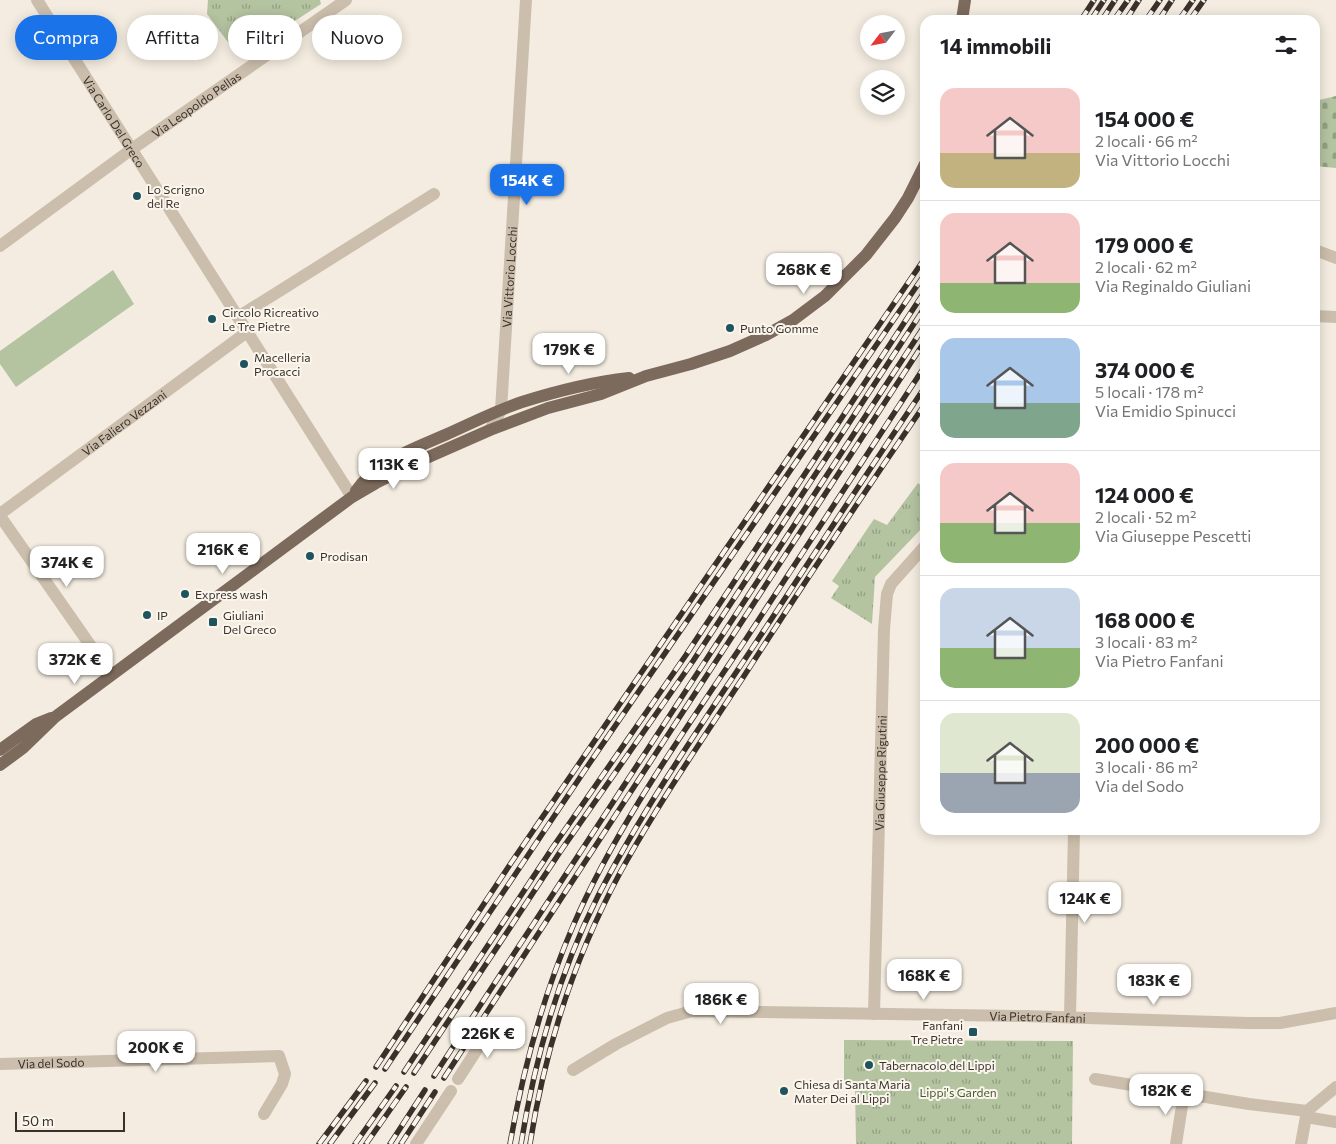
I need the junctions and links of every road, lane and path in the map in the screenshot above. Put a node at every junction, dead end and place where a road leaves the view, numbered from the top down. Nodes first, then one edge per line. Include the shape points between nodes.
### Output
1 (37, 0) edge
2 (346, 0) edge
3 (526, 0) edge
4 (966, 0) edge
5 (963, 15) edge
6 (132, 149) junction
7 (920, 174) edge
8 (434, 194) dead end
9 (0, 246) edge
10 (1320, 252) edge
11 (1336, 258) edge
12 (1320, 316) edge
13 (238, 317) junction
14 (1336, 317) edge
15 (247, 332) junction
16 (646, 376) junction
17 (501, 410) junction
18 (490, 430) junction
19 (352, 497) junction
20 (0, 515) edge
21 (920, 552) edge
22 (111, 675) junction
23 (55, 717) junction
24 (0, 750) edge
25 (0, 765) edge
26 (1074, 835) edge
27 (1336, 1013) edge
28 (874, 1014) junction
29 (1070, 1018) junction
30 (494, 1023) dead end
31 (0, 1064) edge
32 (573, 1070) dead end
33 (458, 1079) dead end
34 (1095, 1079) dead end
35 (1336, 1087) edge
36 (450, 1091) dead end
37 (1184, 1093) junction
38 (264, 1114) dead end
39 (1307, 1114) junction
40 (1336, 1122) edge
41 (416, 1144) edge
42 (1176, 1144) edge
43 (1301, 1144) edge

1 - 6 street, Via Carlo Del Greco
2 - 6 street, Via Leopoldo Pellas
3 - 17 street, Via Vittorio Locchi
4 - 5 main road
6 - 9 street, Via Leopoldo Pellas
6 - 13 street, Via Carlo Del Greco
7 - 16 main road via 908,198 880,238 813,306 748,344
8 - 13 street
10 - 11 street
12 - 14 street
13 - 15 street, Via Carlo Del Greco
15 - 19 street, Via Carlo Del Greco
15 - 20 street, Via Faliero Vezzani
16 - 17 main road via 598,382
16 - 18 main road
17 - 18 street, Via Vittorio Locchi
17 - 19 main road via 401,454 370,474
18 - 19 main road via 424,459
19 - 22 main road
20 - 22 street
21 - 28 street, Via Giuseppe Rigutini via 891,584 887,594
22 - 23 main road
23 - 24 main road via 36,724
23 - 25 main road
26 - 29 street
27 - 29 street, Via Pietro Fanfani via 1274,1023
28 - 29 street, Via Pietro Fanfani
28 - 32 street, Via Pietro Fanfani via 684,1012 616,1044
30 - 33 street
31 - 38 street, Via del Sodo via 279,1056 285,1074
34 - 37 street
35 - 39 street
36 - 41 street
37 - 39 street
37 - 42 street
39 - 40 street
39 - 43 street

